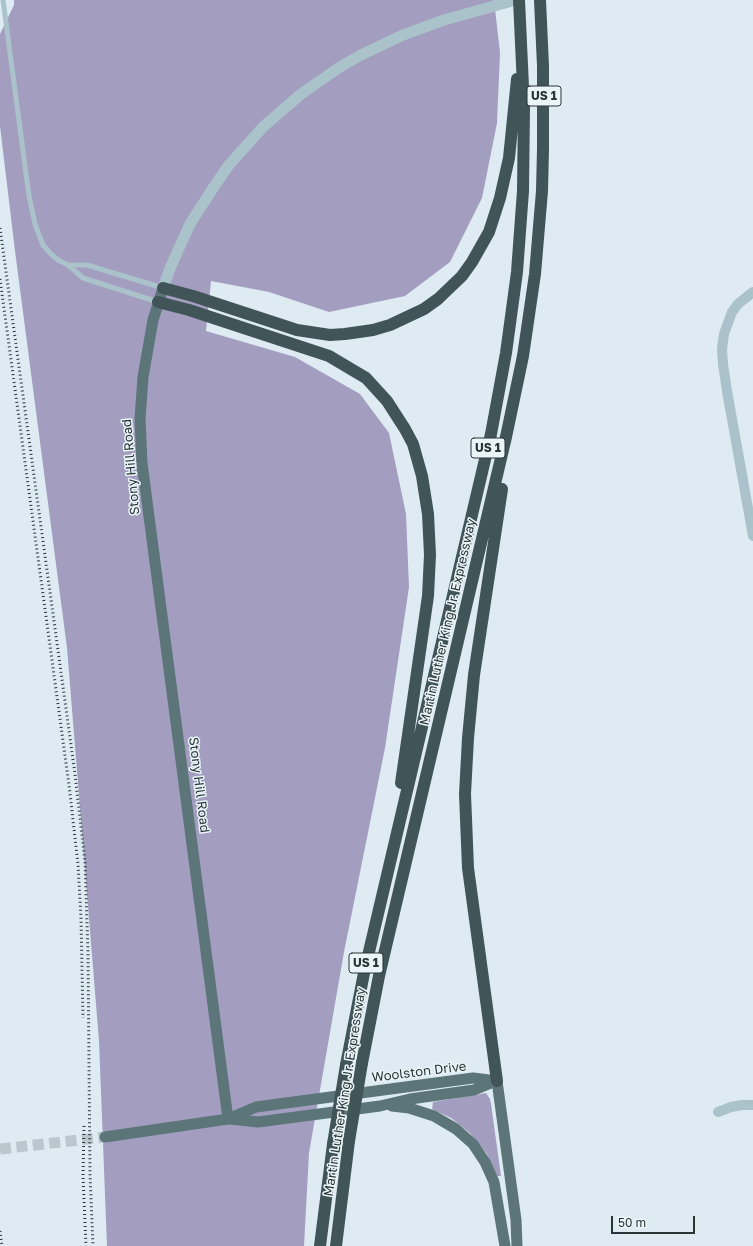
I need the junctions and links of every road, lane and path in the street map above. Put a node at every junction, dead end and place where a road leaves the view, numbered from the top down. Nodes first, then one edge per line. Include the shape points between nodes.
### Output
1 (3, 0) edge
2 (516, 0) edge
3 (519, 0) edge
4 (540, 0) edge
5 (521, 26) junction
6 (68, 265) junction
7 (163, 288) junction
8 (753, 292) edge
9 (158, 302) junction
10 (515, 396) junction
11 (753, 536) edge
12 (390, 861) junction
13 (497, 1081) junction
14 (753, 1105) edge
15 (380, 1106) junction
16 (718, 1112) dead end
17 (228, 1119) junction
18 (105, 1137) tunnel mouth
19 (320, 1246) edge
20 (336, 1246) edge
21 (505, 1246) edge
22 (517, 1246) edge

1 - 6 lane via 35,224 43,245 58,260
2 - 7 street, Stony Hill Road via 417,29 361,54 320,80 281,110 245,147 215,185 187,231 170,266
3 - 5 highway, Martin Luther King Jr. Expressway / US 1
4 - 10 highway, Martin Luther King Jr. Expressway / US 1 via 544,100 541,198 535,274
5 - 7 highway via 512,138 500,198 489,232 472,262 462,276 438,299 424,309 390,325 330,335 297,330
5 - 12 highway, Martin Luther King Jr. Expressway / US 1 via 524,108 523,191 517,272 506,353 491,434
6 - 7 lane via 87,265
6 - 9 lane via 83,278
7 - 9 main road, Stony Hill Road
8 - 11 street via 732,312 722,349
9 - 12 highway via 314,350 341,362 366,378 378,390 397,415 413,444 425,493 429,575
9 - 17 main road, Stony Hill Road via 142,377 142,463
10 - 13 highway via 474,675 465,794 468,868
10 - 20 highway, Martin Luther King Jr. Expressway / US 1, bridge via 379,976 349,1141
12 - 19 highway, Martin Luther King Jr. Expressway / US 1, bridge via 346,1065
13 - 15 main road, Woolston Drive via 474,1090
13 - 17 main road, Woolston Drive via 473,1078 264,1106
13 - 22 main road via 516,1220
14 - 16 street via 731,1107
15 - 17 main road, Woolston Drive via 258,1122
15 - 21 main road, Woolston Drive via 409,1108 434,1116 456,1128 473,1144 494,1182
17 - 18 main road, Woolston Drive

